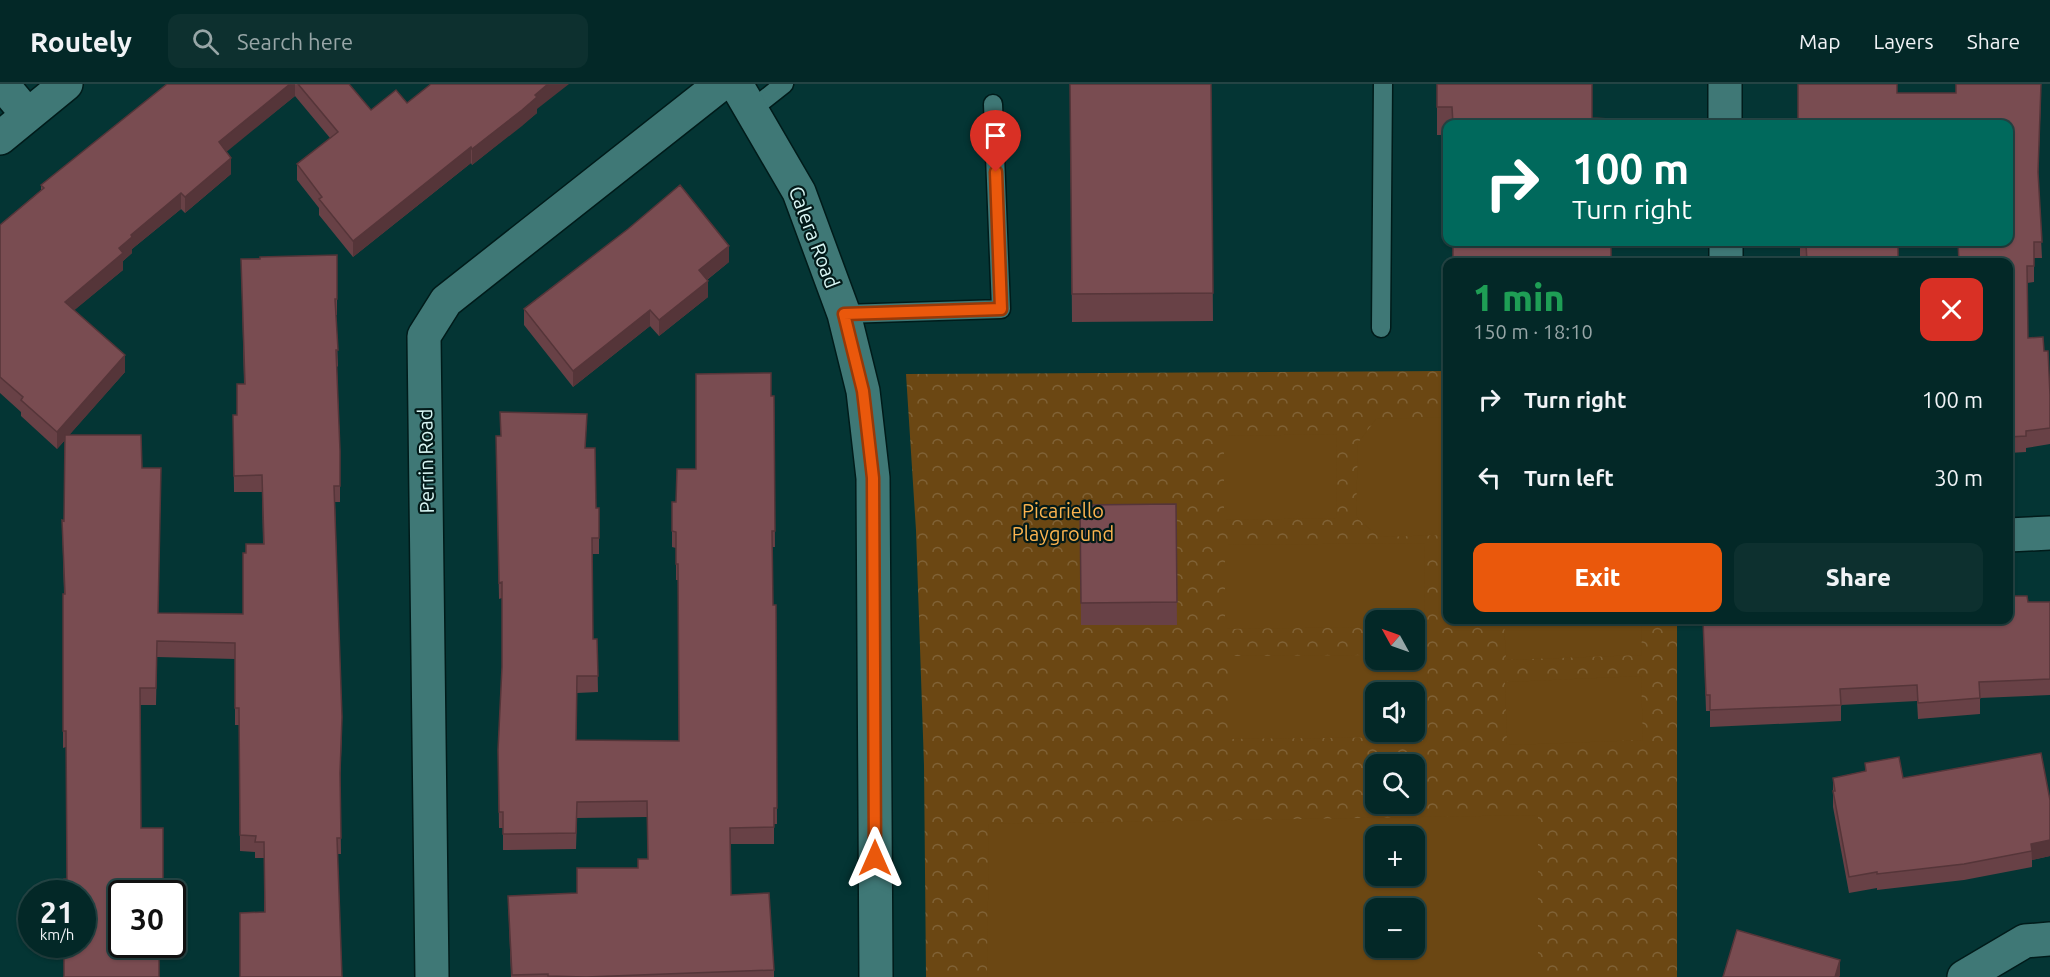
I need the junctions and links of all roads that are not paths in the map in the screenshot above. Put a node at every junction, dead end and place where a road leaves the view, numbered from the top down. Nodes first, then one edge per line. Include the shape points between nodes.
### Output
1 (2, 84) edge
2 (66, 84) edge
3 (721, 84) edge
4 (784, 84) edge
5 (1383, 84) edge
6 (1725, 84) edge
7 (744, 97) edge
8 (993, 104) dead end
9 (27, 114) junction
10 (1725, 120) edge
11 (0, 138) edge
12 (844, 314) junction
13 (1381, 328) dead end
14 (2050, 533) edge
15 (2013, 535) edge
16 (2050, 939) edge
17 (432, 977) edge
18 (876, 977) edge
19 (1964, 977) edge

1 - 9 street
2 - 9 street
3 - 17 street, Perrin Road via 446,301 424,336
4 - 7 lane
5 - 13 lane
6 - 10 street
7 - 12 street, Calera Road via 799,192
8 - 12 lane via 1001,309
9 - 11 street
12 - 18 street, Calera Road via 863,391 873,478
14 - 15 street
16 - 19 street via 2025,941

